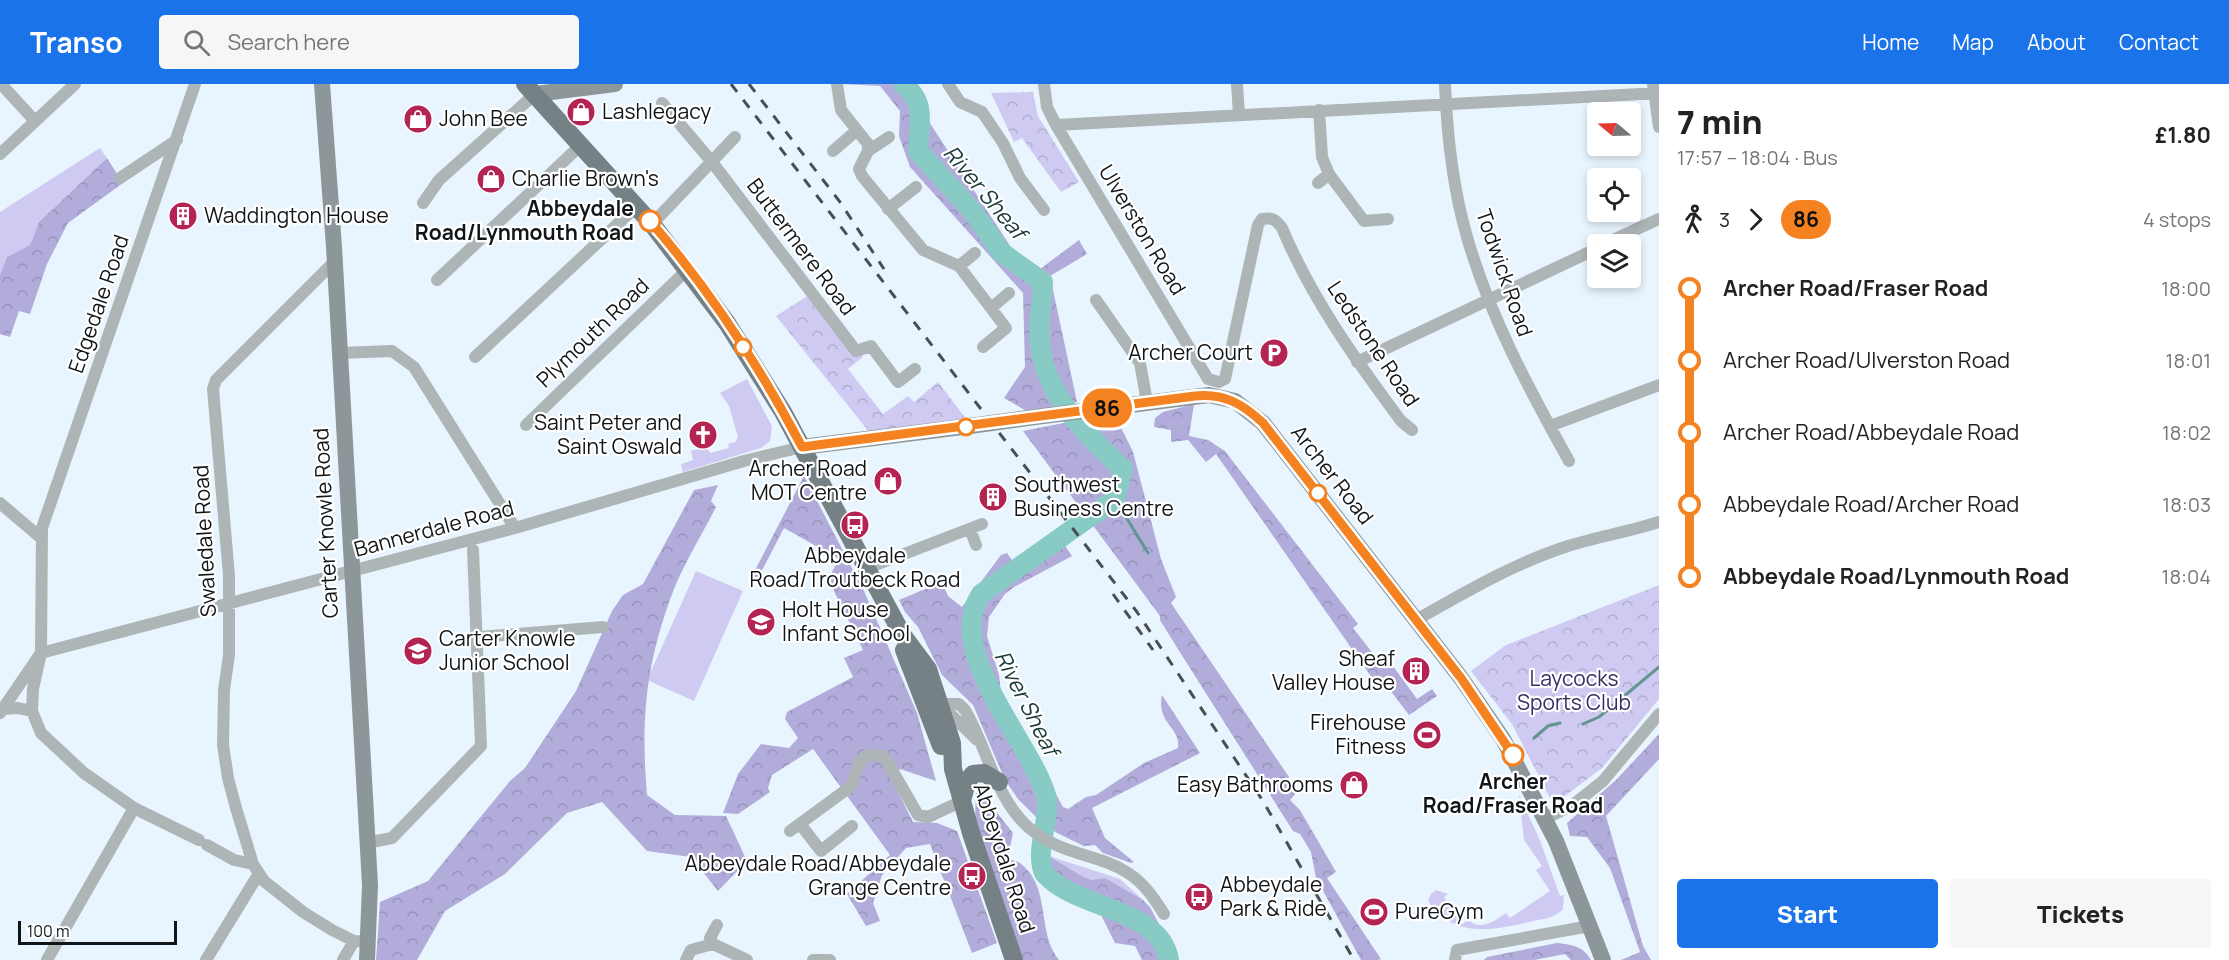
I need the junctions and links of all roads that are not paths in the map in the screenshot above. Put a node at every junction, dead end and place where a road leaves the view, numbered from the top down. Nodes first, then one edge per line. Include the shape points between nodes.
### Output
1 (1, 84) edge
2 (75, 84) edge
3 (195, 84) edge
4 (322, 84) edge
5 (615, 84) edge
6 (837, 84) edge
7 (948, 84) edge
8 (1044, 84) edge
9 (1237, 84) edge
10 (1445, 84) edge
11 (530, 89) edge
12 (1655, 90) edge
13 (662, 103) dead end
14 (1446, 103) junction
15 (1319, 110) junction
16 (1239, 115) junction
17 (35, 121) junction
18 (1056, 126) junction
19 (1659, 127) edge
20 (856, 131) junction
21 (735, 137) dead end
22 (889, 138) dead end
23 (178, 140) junction
24 (580, 145) junction
25 (833, 151) dead end
26 (868, 151) junction
27 (0, 154) edge
28 (712, 162) junction
29 (1329, 174) junction
30 (120, 178) dead end
31 (1318, 183) dead end
32 (916, 187) dead end
33 (423, 203) dead end
34 (637, 207) junction
35 (888, 209) junction
36 (1045, 209) dead end
37 (1269, 218) joint
38 (1388, 219) dead end
39 (1659, 219) edge
40 (652, 224) junction
41 (1626, 234) edge
42 (975, 253) dead end
43 (1587, 253) edge
44 (334, 261) junction
45 (958, 266) junction
46 (688, 269) junction
47 (437, 280) dead end
48 (1009, 293) dead end
49 (1489, 299) junction
50 (1096, 300) dead end
51 (991, 308) junction
52 (984, 347) dead end
53 (339, 353) junction
54 (475, 357) dead end
55 (1357, 362) junction
56 (915, 369) dead end
57 (1659, 385) edge
58 (1147, 402) junction
59 (526, 425) dead end
60 (1550, 426) junction
61 (1412, 430) dead end
62 (802, 447) junction
63 (1569, 461) dead end
64 (0, 503) edge
65 (1659, 522) edge
66 (514, 528) junction
67 (41, 538) junction
68 (976, 544) dead end
69 (473, 549) dead end
70 (866, 569) junction
71 (351, 571) junction
72 (230, 602) junction
73 (1416, 620) junction
74 (603, 627) dead end
75 (478, 637) junction
76 (903, 642) junction
77 (41, 653) junction
78 (1, 711) edge
79 (32, 711) junction
80 (936, 711) junction
81 (1659, 714) edge
82 (937, 735) junction
83 (953, 769) junction
84 (999, 782) junction
85 (962, 801) junction
86 (134, 808) junction
87 (1545, 819) junction
88 (852, 826) dead end
89 (366, 843) junction
90 (256, 869) junction
91 (1164, 914) dead end
92 (717, 925) dead end
93 (1590, 926) junction
94 (362, 942) junction
95 (713, 944) junction
96 (1456, 955) edge
97 (47, 960) edge
98 (206, 960) edge
99 (343, 960) edge
100 (368, 960) edge
101 (686, 960) edge
102 (747, 960) edge
103 (813, 960) edge
104 (830, 960) edge
105 (1014, 960) edge
106 (1603, 960) edge

1 - 17 street
2 - 17 street
3 - 23 street, Edgedale Road
4 - 44 street, Carter Knowle Road
5 - 11 street
6 - 20 street via 841,110
7 - 36 street via 960,102 982,112 1020,177
8 - 18 street, Ulverston Road via 1047,107
9 - 16 street
10 - 14 street, Todwick Road
11 - 24 main road, Abbeydale Road
11 - 33 street via 439,180
12 - 14 street
12 - 19 street
13 - 28 street, Buttermere Road
14 - 15 street
14 - 49 street, Todwick Road via 1457,196
15 - 16 street
15 - 29 street via 1322,157
16 - 18 street
17 - 27 street
18 - 37 street, Ulverston Road via 1207,378 1213,381 1222,381 1231,355 1258,225
20 - 25 street
20 - 26 street via 868,144
21 - 28 street
22 - 26 street
23 - 30 street
23 - 67 street, Edgedale Road
24 - 34 main road, Abbeydale Road
24 - 47 street
26 - 35 street via 859,169
28 - 40 street
28 - 56 street, Buttermere Road via 856,351 871,346 898,382
29 - 31 street
29 - 38 street via 1364,221
32 - 35 street
34 - 40 main road, Abbeydale Road
34 - 54 street
35 - 45 street via 923,250
37 - 55 street, Ledstone Road via 1282,228 1315,297
39 - 41 street
40 - 46 main road, Abbeydale Road
42 - 45 street
43 - 49 street
44 - 53 street, Carter Knowle Road
44 - 72 street, Swaledale Road via 216,380 213,389
45 - 51 street
46 - 59 street, Plymouth Road
46 - 62 main road, Abbeydale Road via 741,344
48 - 51 street
49 - 55 street
49 - 60 street, Todwick Road via 1505,340
50 - 58 street via 1140,363
51 - 52 street via 1006,328
53 - 66 street via 392,351 414,367
53 - 71 street, Carter Knowle Road
55 - 61 street, Ledstone Road
57 - 60 street
58 - 62 street, Archer Road, bridge
58 - 73 street, Archer Road via 1217,395 1254,415
60 - 63 street, Todwick Road
62 - 66 street, Bannerdale Road
62 - 70 main road, Abbeydale Road
64 - 67 street
65 - 73 street via 1533,560
66 - 71 street, Bannerdale Road
67 - 77 street
68 - 70 street via 976,526
69 - 75 street
70 - 76 main road, Abbeydale Road
71 - 72 street, Bannerdale Road
71 - 89 street, Carter Knowle Road
72 - 77 street, Bannerdale Road
72 - 90 street, Swaledale Road via 224,745 228,778
73 - 87 street, Archer Road via 1503,738
74 - 75 street
75 - 89 street via 482,746 392,838
76 - 80 main road, Abbeydale Road via 920,689
76 - 80 main road, Abbeydale Road via 928,669
76 - 82 main road, Abbeydale Road via 904,668 926,727
77 - 78 street
77 - 79 street
78 - 79 street
79 - 86 street via 41,733 52,744 84,773
80 - 82 main road, Abbeydale Road
80 - 83 main road, Abbeydale Road via 952,743
80 - 84 street via 977,740
81 - 87 street via 1603,781 1573,805
82 - 83 main road, Abbeydale Road
83 - 85 main road, Abbeydale Road
84 - 85 main road via 984,773 973,774
84 - 91 street via 1015,812 1042,838 1127,872 1148,890
85 - 88 street via 928,817 918,815 883,756 867,754 858,762 850,786 795,827 820,851
85 - 105 main road, Abbeydale Road
86 - 90 street
86 - 97 street
87 - 93 street, Archer Road
89 - 94 street, Carter Knowle Road via 370,885
90 - 94 street via 303,912
90 - 98 street
92 - 95 street via 710,938
93 - 96 street
93 - 106 street, Archer Road
94 - 99 street
94 - 100 street, Carter Knowle Road
95 - 101 street via 691,950
95 - 102 street
103 - 104 street

